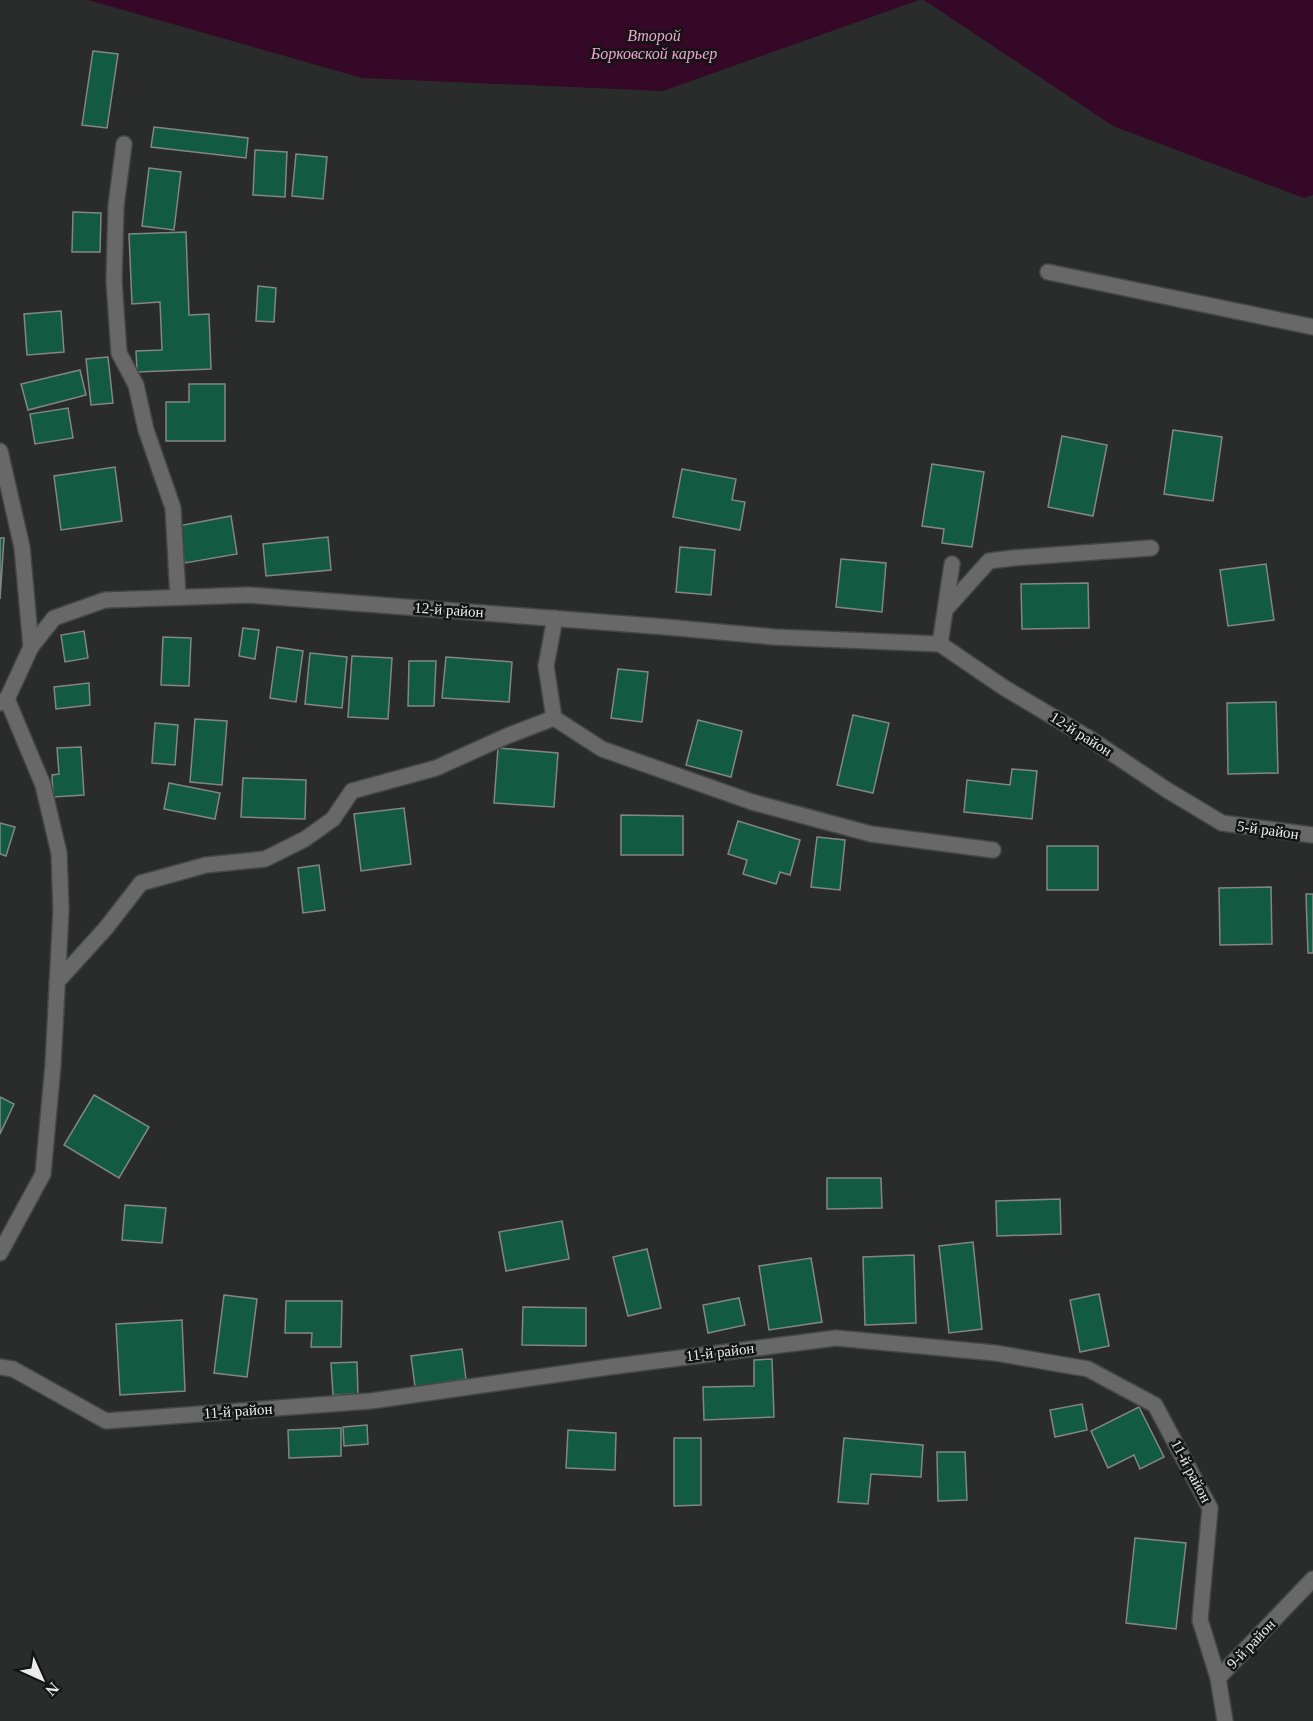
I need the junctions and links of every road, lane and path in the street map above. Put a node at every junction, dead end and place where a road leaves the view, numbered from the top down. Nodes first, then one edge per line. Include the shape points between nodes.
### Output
1 (124, 144) dead end
2 (1048, 272) dead end
3 (1313, 327) edge
4 (0, 452) edge
5 (1151, 548) dead end
6 (952, 564) dead end
7 (177, 597) junction
8 (946, 609) junction
9 (555, 618) junction
10 (940, 644) junction
11 (31, 647) junction
12 (3, 701) edge
13 (554, 718) junction
14 (1222, 823) joint
15 (1313, 835) edge
16 (993, 850) dead end
17 (57, 982) junction
18 (0, 1253) edge
19 (0, 1367) edge
20 (1313, 1579) edge
21 (1218, 1678) junction
22 (1225, 1721) edge

1 - 7 street via 116,206 114,281 119,353 136,385 146,430 172,508
2 - 3 street
4 - 11 street via 22,547
5 - 8 street via 989,561
6 - 8 street
7 - 9 street, 12-й район via 249,595
7 - 11 street, 12-й район via 105,600 54,618
8 - 10 street
9 - 10 street, 12-й район via 774,637
9 - 13 street via 546,666
10 - 14 street, 12-й район
11 - 12 street, 12-й район
12 - 17 street via 43,785 59,853
13 - 16 street via 602,749 752,802 871,834
13 - 17 street via 436,768 352,791 333,819 305,839 265,859 206,865 141,883
14 - 15 street, 5-й район
17 - 18 street via 43,1174
19 - 21 street, 11-й район via 13,1370 106,1421 372,1401 836,1338 995,1353 1088,1370 1155,1405 1210,1508 1200,1620
20 - 21 street, 9-й район
21 - 22 street, 9-й район

